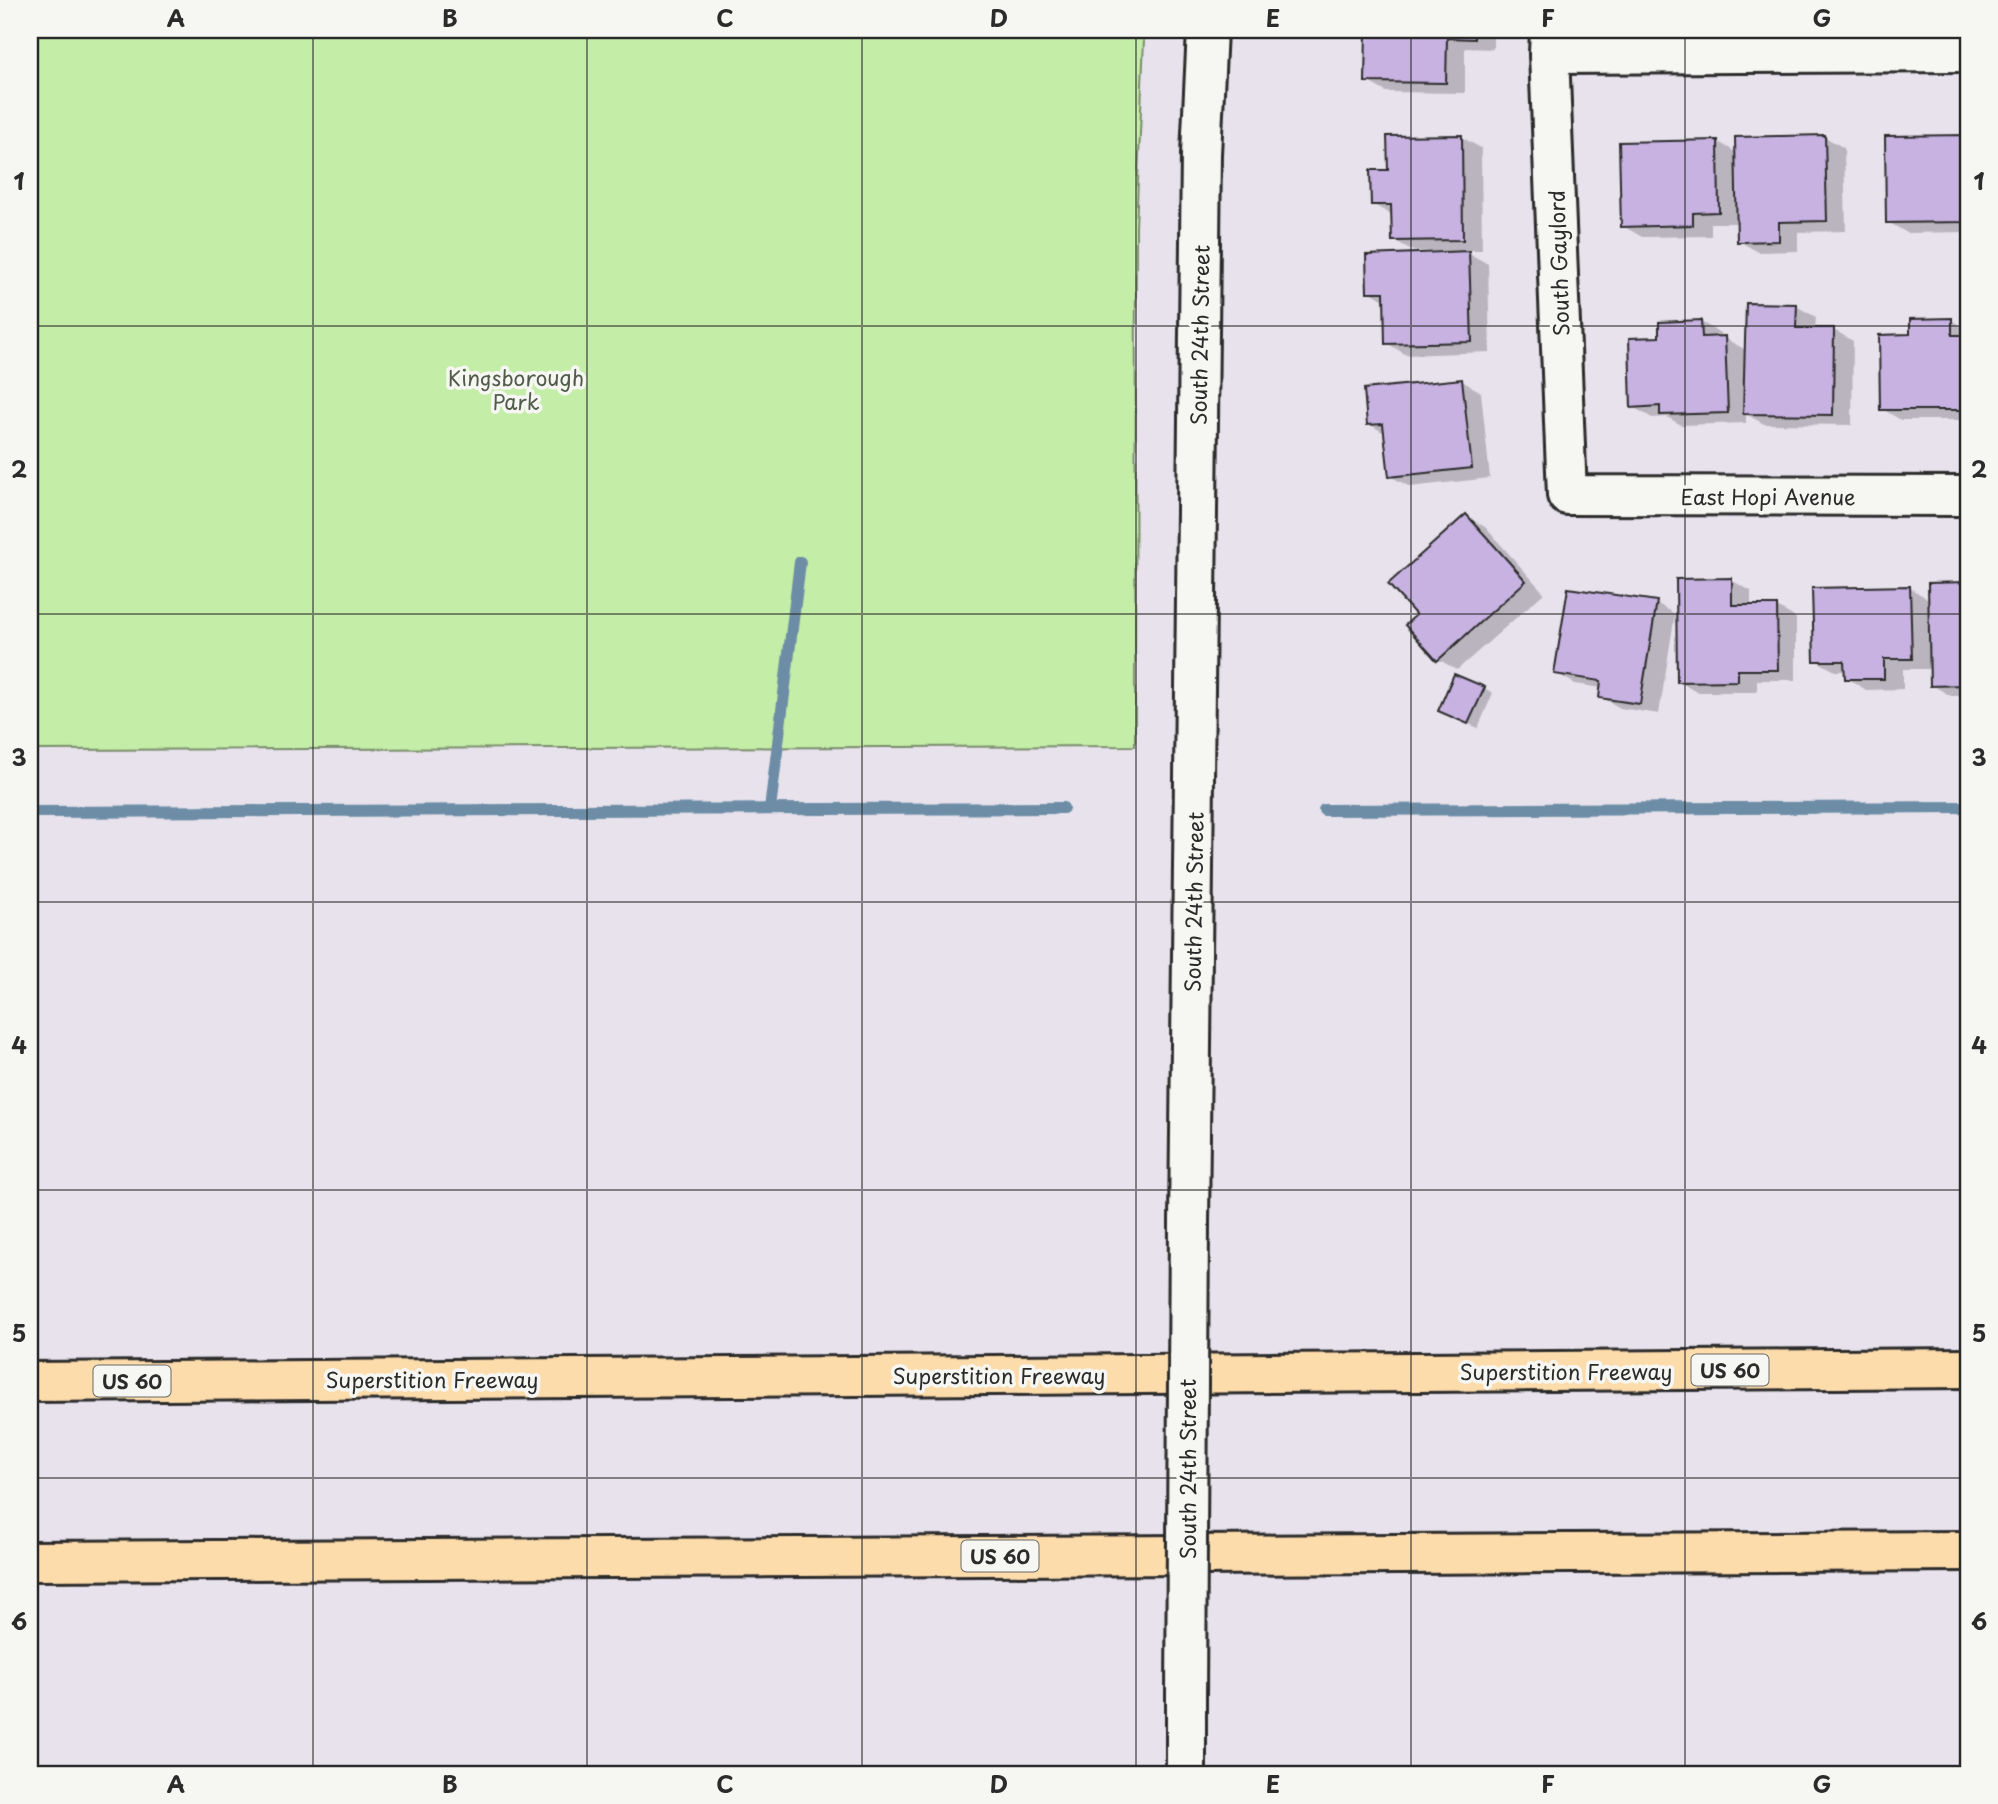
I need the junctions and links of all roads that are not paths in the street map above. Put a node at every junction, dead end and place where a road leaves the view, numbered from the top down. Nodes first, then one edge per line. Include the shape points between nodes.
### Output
1 (1207, 30) edge
2 (1550, 42) edge
3 (1968, 52) edge
4 (1567, 495) joint
5 (1968, 496) edge
6 (30, 1366) edge
7 (1968, 1368) edge
8 (234, 1381) junction
9 (30, 1382) edge
10 (1968, 1551) edge
11 (30, 1561) edge
12 (1186, 1774) edge

1 - 12 street, South 24th Street, bridge via 1201,154
2 - 3 street
2 - 4 street, South Gaylord
4 - 5 street, East Hopi Avenue
6 - 8 highway
7 - 8 highway, Superstition Freeway / US 60
8 - 9 highway, Superstition Freeway / US 60
10 - 11 highway, US 60

